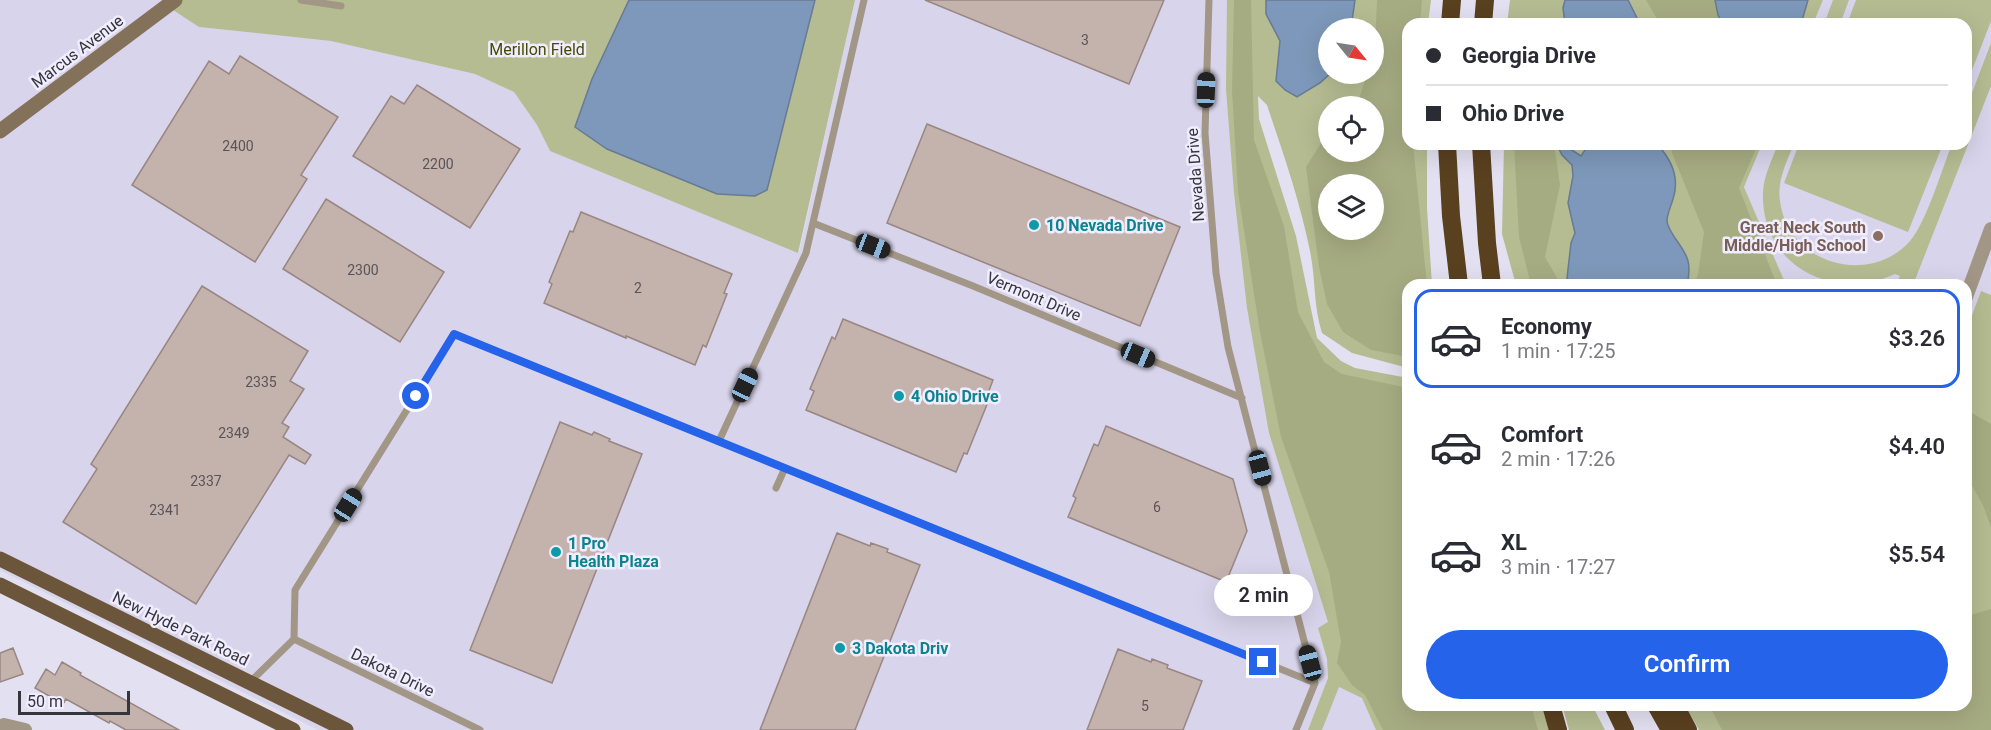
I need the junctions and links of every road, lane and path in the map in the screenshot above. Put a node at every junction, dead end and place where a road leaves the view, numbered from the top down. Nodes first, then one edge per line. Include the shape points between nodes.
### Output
1 (175, 0) edge
2 (301, 0) edge
3 (864, 0) edge
4 (1209, 0) edge
5 (1452, 0) edge
6 (1485, 0) edge
7 (341, 6) dead end
8 (1450, 18) edge
9 (1484, 18) edge
10 (0, 131) edge
11 (1447, 150) edge
12 (1480, 150) edge
13 (813, 223) junction
14 (1991, 229) edge
15 (1458, 279) edge
16 (1491, 279) edge
17 (1972, 281) edge
18 (1242, 398) junction
19 (718, 441) junction
20 (785, 468) junction
21 (776, 488) dead end
22 (0, 559) edge
23 (0, 585) edge
24 (294, 639) junction
25 (250, 682) junction
26 (1315, 683) junction
27 (1553, 711) edge
28 (1616, 711) edge
29 (1659, 711) edge
30 (1678, 711) edge
31 (0, 727) edge
32 (24, 730) edge
33 (292, 730) edge
34 (346, 730) edge
35 (480, 730) edge
36 (1296, 730) edge
37 (1558, 730) edge
38 (1625, 730) edge
39 (1670, 730) edge
40 (1688, 730) edge

1 - 10 main road, Marcus Avenue
2 - 7 lane
3 - 13 lane
4 - 18 lane, Nevada Drive via 1205,133 1216,273 1228,347
5 - 8 highway
6 - 9 highway
11 - 15 highway
12 - 16 highway
13 - 18 lane, Vermont Drive via 973,285
13 - 19 lane via 806,253
14 - 17 street
18 - 26 lane, Nevada Drive
19 - 20 lane
19 - 24 lane via 454,334 295,590
20 - 21 lane
20 - 26 lane
22 - 25 main road, New Hyde Park Road
23 - 33 main road
24 - 25 lane
24 - 35 lane, Dakota Drive
25 - 34 main road, New Hyde Park Road
26 - 36 lane
27 - 37 highway
28 - 38 highway
29 - 39 highway
30 - 40 highway
31 - 32 street

